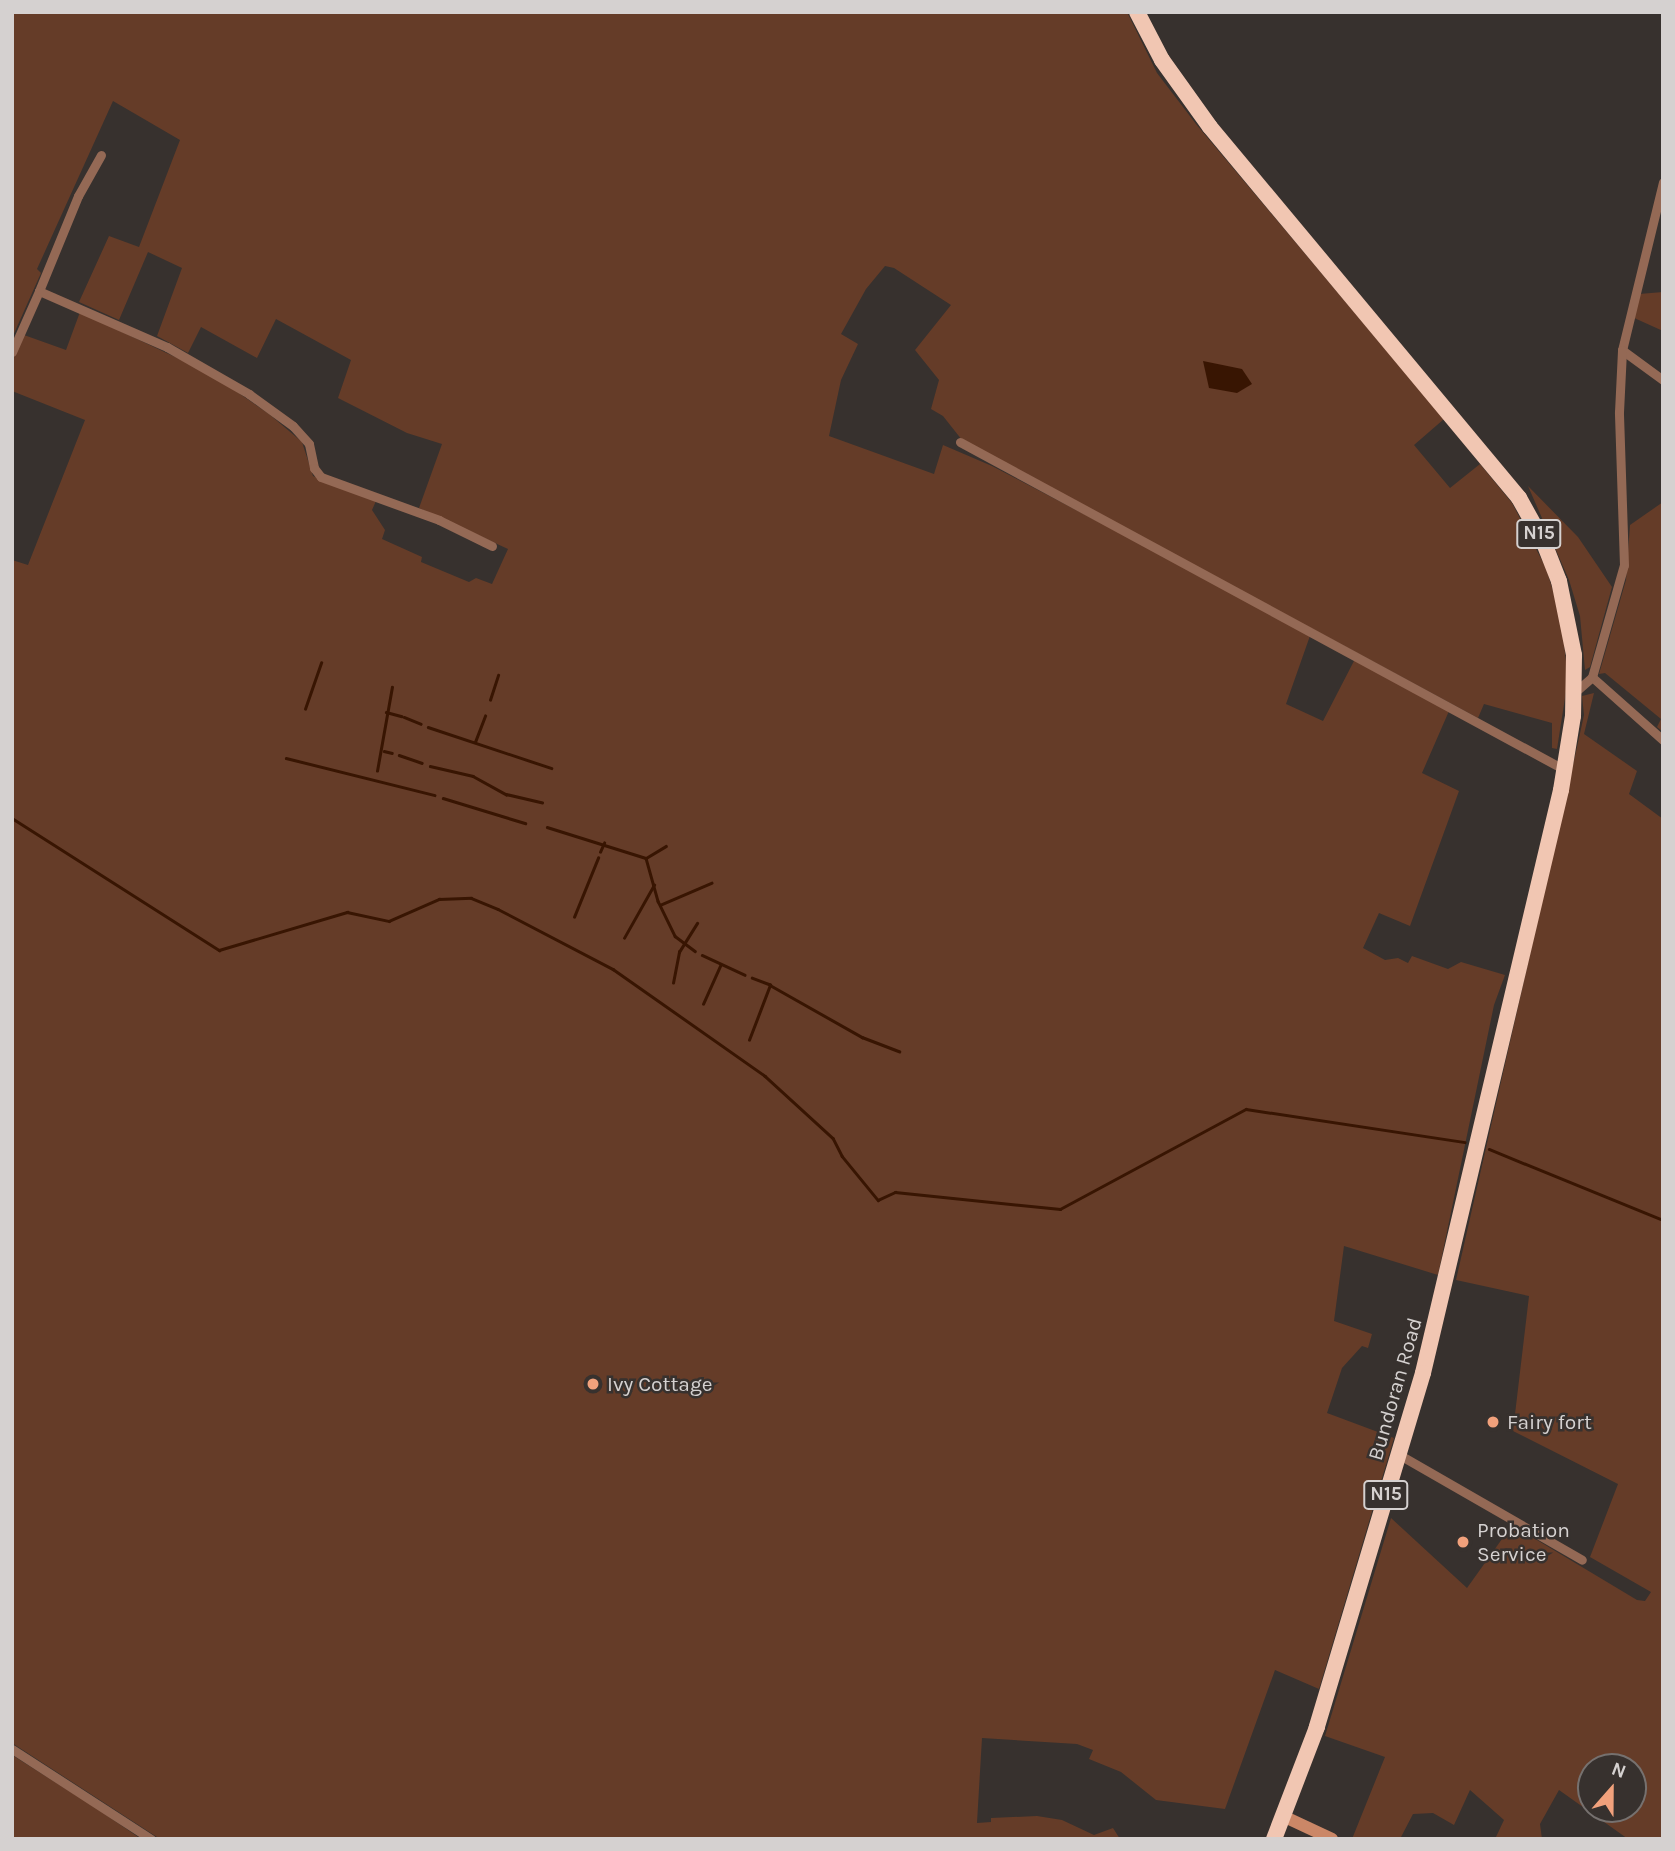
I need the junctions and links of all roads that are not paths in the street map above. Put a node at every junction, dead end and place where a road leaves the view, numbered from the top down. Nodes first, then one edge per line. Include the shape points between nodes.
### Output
1 (1137, 12) edge
2 (101, 155) dead end
3 (1663, 182) edge
4 (39, 291) junction
5 (1622, 350) junction
6 (12, 352) edge
7 (1663, 380) edge
8 (960, 442) dead end
9 (492, 546) dead end
10 (1592, 677) junction
11 (1575, 692) junction
12 (1663, 740) edge
13 (1565, 770) junction
14 (1398, 1454) junction
15 (1582, 1560) dead end
16 (12, 1749) edge
17 (1285, 1817) junction
18 (151, 1839) edge
19 (1274, 1839) edge
20 (1332, 1839) edge

1 - 11 highway, N15 via 1162,60 1210,127 1519,498 1559,580 1574,655
2 - 4 street via 78,196
3 - 5 street
4 - 6 street
4 - 9 street via 167,347 249,394 309,443 314,468 321,477 439,520
5 - 7 street
5 - 10 street via 1619,412 1624,565
8 - 13 street
10 - 11 street
10 - 12 street
11 - 13 highway, N15
13 - 14 highway, Bundoran Road / N15 via 1423,1373
14 - 15 street
14 - 17 highway, Bundoran Road / N15 via 1317,1727
16 - 18 street
17 - 19 highway, Bundoran Road / N15
17 - 20 street

